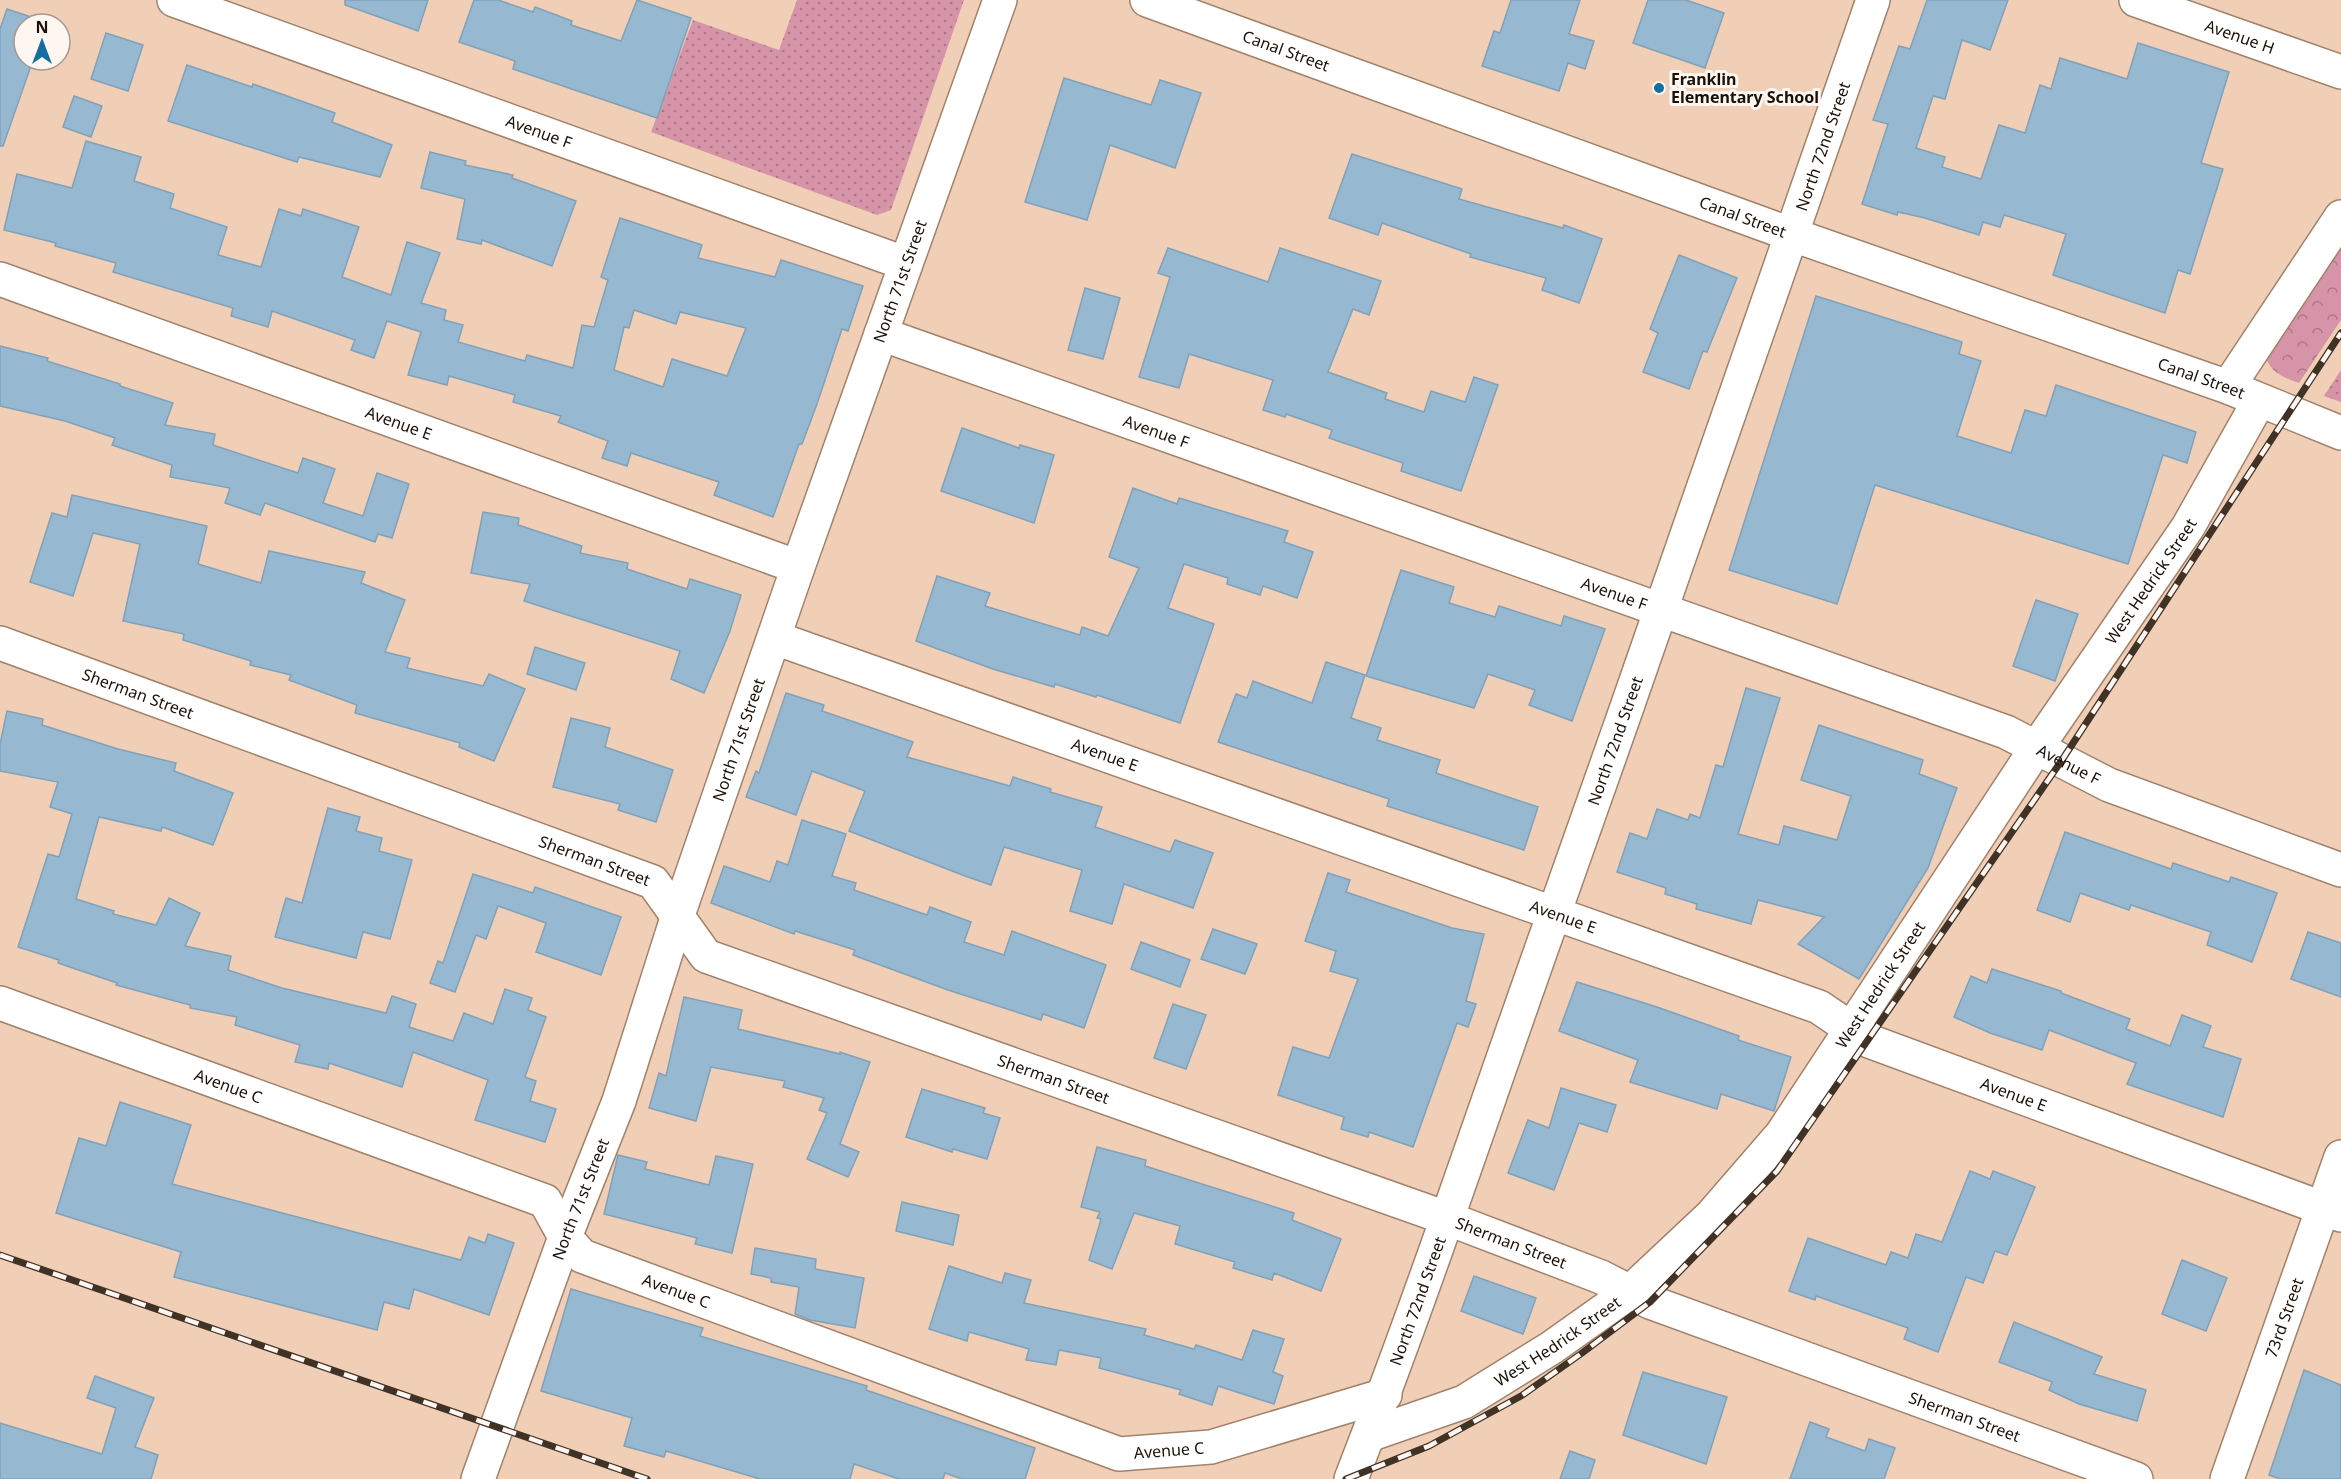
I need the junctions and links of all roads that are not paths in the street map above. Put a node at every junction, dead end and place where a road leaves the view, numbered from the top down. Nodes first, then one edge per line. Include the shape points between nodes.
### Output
1 (174, 0) edge
2 (1000, 0) edge
3 (1147, 0) edge
4 (1873, 0) edge
5 (2136, 0) edge
6 (2341, 72) edge
7 (2341, 217) edge
8 (1793, 235) junction
9 (904, 263) junction
10 (0, 279) edge
11 (881, 334) junction
12 (2228, 387) junction
13 (2259, 401) junction
14 (2341, 433) edge
15 (798, 567) junction
16 (1663, 610) junction
17 (775, 638) junction
18 (0, 643) edge
19 (2037, 747) junction
20 (2341, 870) edge
21 (1554, 911) junction
22 (678, 915) junction
23 (0, 1003) edge
24 (1852, 1029) junction
25 (2341, 1157) edge
26 (2332, 1212) edge
27 (1449, 1219) junction
28 (565, 1237) junction
29 (1630, 1292) junction
30 (1386, 1395) junction
31 (1369, 1435) junction
32 (478, 1479) edge
33 (1351, 1479) edge
34 (2136, 1479) edge
35 (2227, 1479) edge

1 - 9 street, Avenue F
2 - 9 street, North 71st Street
3 - 8 street, Canal Street
4 - 8 street, North 72nd Street
5 - 6 street, Avenue H
7 - 12 street
8 - 12 street, Canal Street
8 - 16 street, North 72nd Street
9 - 11 street, North 71st Street
10 - 15 street, Avenue E
11 - 15 street, North 71st Street
11 - 16 street, Avenue F
12 - 13 street, Canal Street
13 - 14 street, Canal Street
13 - 19 street, West Hedrick Street via 2188,527
15 - 17 street, North 71st Street
16 - 19 street, Avenue F via 2006,732
16 - 21 street, North 72nd Street
17 - 21 street, Avenue E
17 - 22 street, North 71st Street
18 - 22 street, Sherman Street via 653,882
19 - 20 street, Avenue F via 2109,785
19 - 24 street, West Hedrick Street
21 - 24 street, Avenue E via 1819,1007
21 - 27 street, North 72nd Street
22 - 27 street, Sherman Street via 706,956
22 - 28 street, North 71st Street via 619,1101
23 - 28 street, Avenue C via 545,1201
24 - 26 street, Avenue E via 1869,1041
24 - 29 street, West Hedrick Street via 1782,1134 1711,1216
25 - 26 street, 73rd Street
26 - 35 street, 73rd Street
27 - 29 street, Sherman Street via 1601,1277
27 - 30 street, North 72nd Street
28 - 30 street, Avenue C via 582,1256 1119,1454 1211,1447
28 - 32 street, North 71st Street
29 - 31 street, West Hedrick Street via 1551,1348 1464,1402
29 - 34 street, Sherman Street
30 - 31 street, North 72nd Street
31 - 33 street, North 72nd Street

